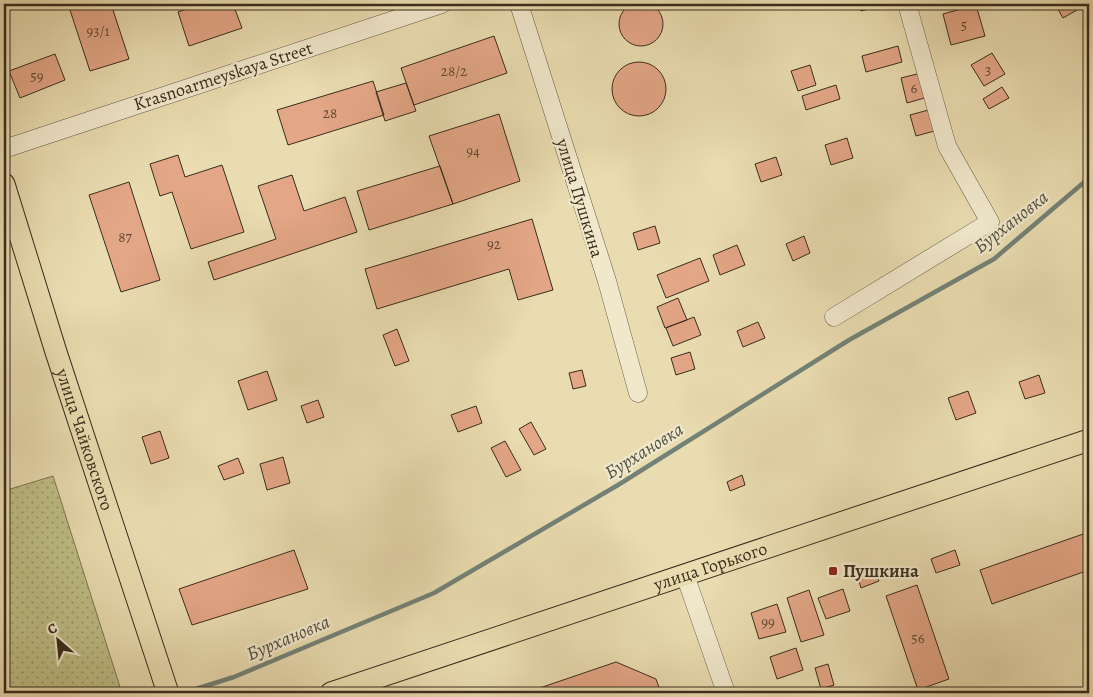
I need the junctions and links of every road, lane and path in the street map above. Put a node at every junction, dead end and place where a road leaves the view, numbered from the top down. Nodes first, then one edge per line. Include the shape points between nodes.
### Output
1 (442, 4) edge
2 (519, 4) edge
3 (907, 4) edge
4 (4, 149) edge
5 (4, 184) edge
6 (834, 317) dead end
7 (638, 393) dead end
8 (1089, 440) edge
9 (685, 575) junction
10 (166, 686) edge
11 (331, 693) edge
12 (726, 693) edge

1 - 4 street, Krasnoarmeyskaya Street
2 - 7 street, улица Пушкина via 607,281
3 - 6 street via 947,146 990,222
5 - 10 main road, улица Чайковского
8 - 9 main road, улица Горького
9 - 11 main road, улица Горького
9 - 12 street

